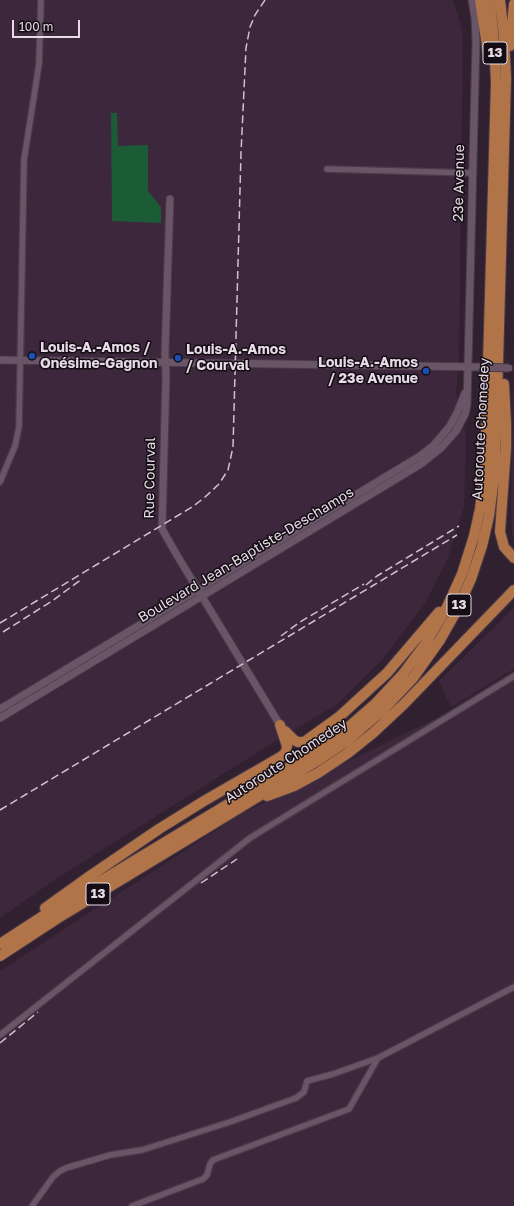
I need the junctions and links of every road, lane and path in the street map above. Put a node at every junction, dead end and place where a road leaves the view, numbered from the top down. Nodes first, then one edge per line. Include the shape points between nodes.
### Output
1 (41, 0) edge
2 (472, 0) edge
3 (480, 0) edge
4 (490, 0) edge
5 (500, 0) edge
6 (514, 4) edge
7 (506, 86) junction
8 (495, 107) junction
9 (327, 169) dead end
10 (473, 173) junction
11 (170, 199) dead end
12 (500, 312) junction
13 (0, 360) edge
14 (20, 360) junction
15 (166, 363) junction
16 (468, 367) junction
17 (512, 368) edge
18 (0, 482) edge
19 (514, 558) edge
20 (514, 590) edge
21 (200, 593) junction
22 (452, 597) junction
23 (134, 633) junction
24 (514, 676) edge
25 (0, 709) edge
26 (0, 718) edge
27 (280, 725) junction
28 (245, 805) junction
29 (0, 944) edge
30 (0, 956) edge
31 (514, 987) edge
32 (0, 1035) edge
33 (378, 1058) junction
34 (32, 1206) edge
35 (132, 1206) edge

1 - 14 street via 39,64 24,160
2 - 10 street, 23e Avenue via 476,24
3 - 8 highway
4 - 8 highway, Autoroute Chomedey / 13 via 495,52
5 - 7 highway, Autoroute Chomedey / 13
6 - 7 highway
7 - 12 highway, Autoroute Chomedey / 13
8 - 22 highway, Autoroute Chomedey / 13 via 485,470 476,527 464,570
9 - 10 street
10 - 16 street, 23e Avenue
11 - 15 street, Rue Courval
12 - 19 highway via 506,424 500,532 504,547
12 - 28 highway, Autoroute Chomedey / 13 via 496,460 492,496 482,546 457,610 418,671 376,717 332,752
13 - 14 street
14 - 15 street
14 - 18 street via 18,433
15 - 16 street
15 - 21 street, Rue Courval via 162,529
16 - 17 street, bridge
16 - 21 street, Boulevard Jean-Baptiste-Deschamps via 467,385 460,408 450,426 424,453
20 - 28 highway via 404,704 367,738 338,760 294,786
21 - 23 street, Boulevard Jean-Baptiste-Deschamps
21 - 27 street, Rue Courval
22 - 27 highway via 387,673 356,702 307,741 293,740
22 - 29 highway, Autoroute Chomedey / 13 via 409,667 376,703 344,731 306,757
23 - 25 street, Boulevard Jean-Baptiste-Deschamps
23 - 26 street, Boulevard Jean-Baptiste-Deschamps
24 - 32 street via 256,834
27 - 29 highway via 288,746 282,756 159,829 66,892
28 - 30 highway, Autoroute Chomedey / 13
31 - 33 street
33 - 34 street via 307,1081 304,1092 299,1097 244,1117 142,1150 110,1155 66,1168 54,1177
33 - 35 street via 349,1109 213,1160 203,1179

